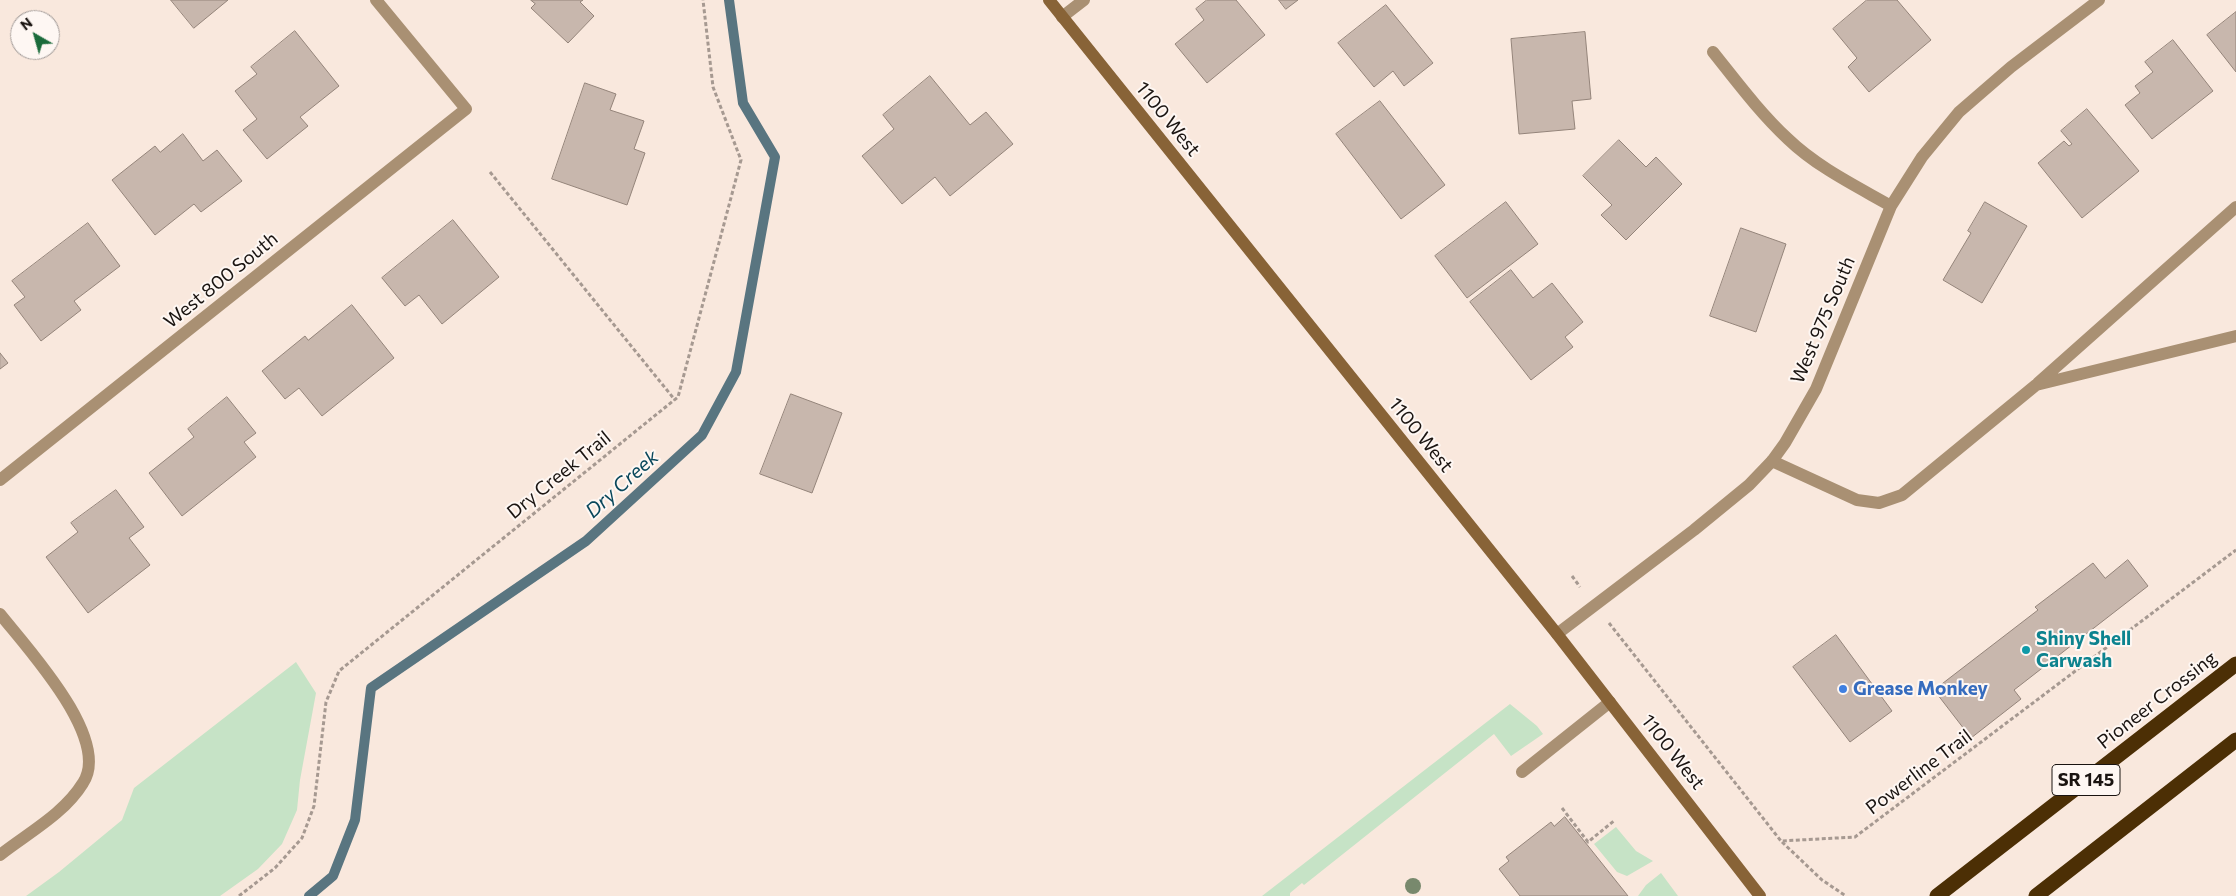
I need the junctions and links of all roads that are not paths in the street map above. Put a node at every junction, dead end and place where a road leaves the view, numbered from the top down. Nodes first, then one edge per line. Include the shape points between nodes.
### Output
1 (376, 0) edge
2 (1049, 0) edge
3 (1084, 0) edge
4 (2099, 0) edge
5 (1062, 17) junction
6 (1713, 52) dead end
7 (1891, 206) junction
8 (2236, 207) edge
9 (2236, 336) edge
10 (2036, 385) junction
11 (1772, 461) junction
12 (0, 480) edge
13 (0, 614) edge
14 (1557, 634) junction
15 (2236, 664) edge
16 (1610, 702) junction
17 (2236, 740) edge
18 (1522, 772) dead end
19 (0, 855) edge
20 (1760, 896) edge
21 (1937, 896) edge
22 (2036, 896) edge

1 - 12 street, West 800 South via 466,109
2 - 5 street, 1100 West
3 - 5 street
4 - 7 street, West 975 South via 2011,67 1959,112 1922,157
5 - 14 street, 1100 West
6 - 7 street via 1789,140 1840,177
7 - 11 street, West 975 South via 1816,389
8 - 10 street
9 - 10 street
10 - 11 street via 1902,495 1879,503 1857,500
11 - 14 street, West 975 South via 1694,530
13 - 19 street via 67,699 91,762 85,782 69,803
14 - 16 street, 1100 West
15 - 21 highway, Pioneer Crossing / SR 145
16 - 18 street
16 - 20 street, 1100 West
17 - 22 highway, SR 145

